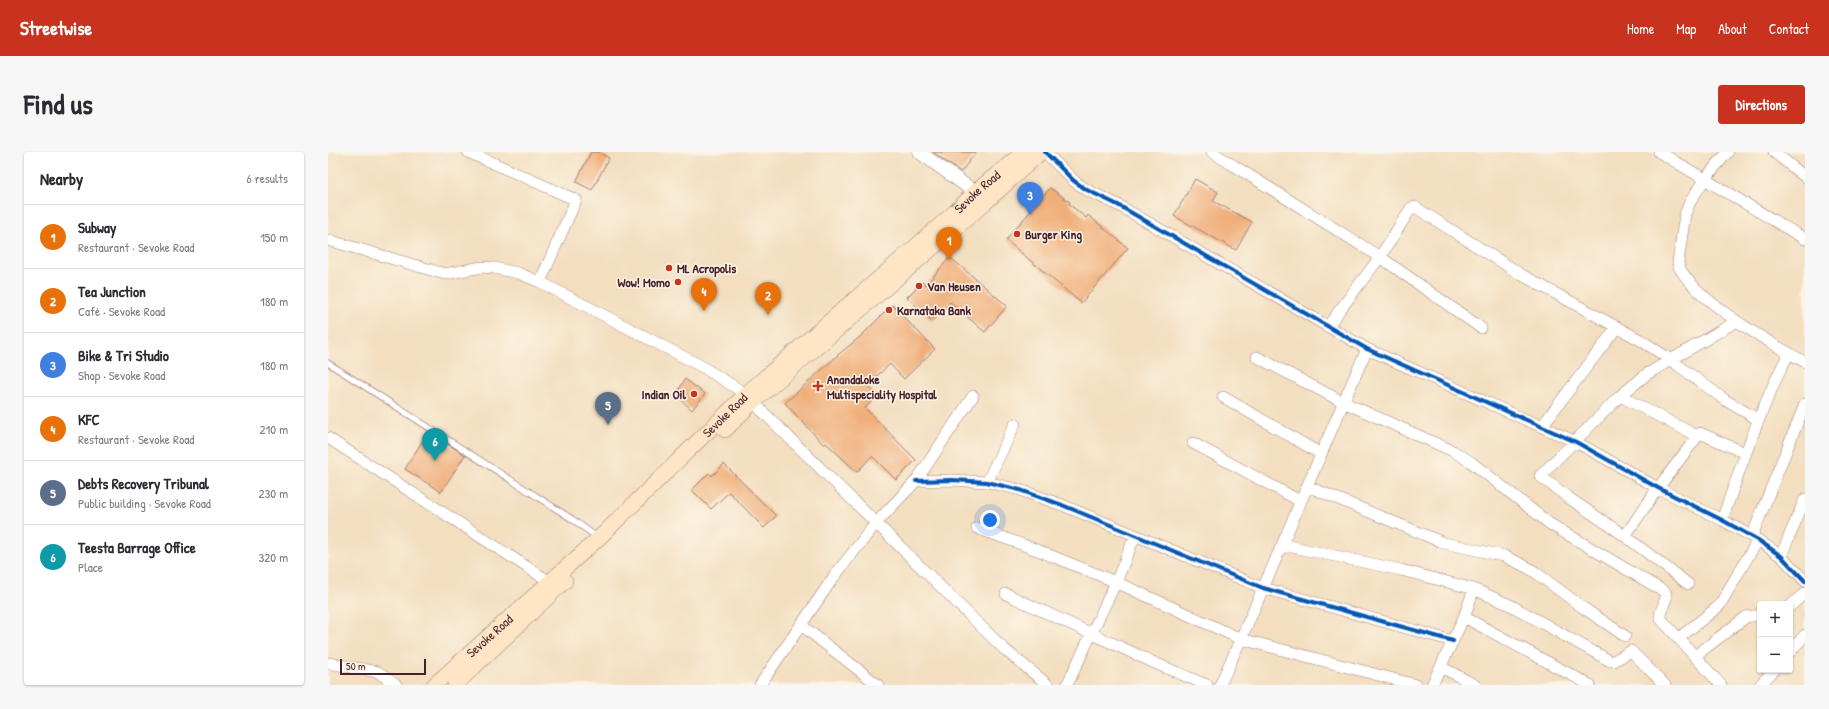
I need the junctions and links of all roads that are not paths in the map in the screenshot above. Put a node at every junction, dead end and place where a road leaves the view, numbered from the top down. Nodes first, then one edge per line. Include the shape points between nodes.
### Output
1 (468, 152) edge
2 (919, 152) edge
3 (1024, 152) edge
4 (1041, 152) edge
5 (1045, 152) edge
6 (1212, 152) edge
7 (1659, 152) edge
8 (1728, 152) edge
9 (1774, 152) edge
10 (1805, 177) edge
11 (1704, 180) junction
12 (981, 197) junction
13 (1805, 239) edge
14 (328, 240) edge
15 (1380, 257) junction
16 (540, 282) junction
17 (1737, 321) junction
18 (1327, 327) junction
19 (1617, 327) junction
20 (1481, 328) dead end
21 (1367, 348) junction
22 (1789, 354) junction
23 (1257, 357) dead end
24 (1671, 360) junction
25 (1805, 362) edge
26 (328, 363) edge
27 (973, 396) dead end
28 (1620, 396) junction
29 (1223, 397) dead end
30 (750, 398) junction
31 (1343, 402) junction
32 (1805, 404) edge
33 (1759, 420) junction
34 (1015, 424) dead end
35 (1542, 426) junction
36 (1697, 436) junction
37 (328, 438) edge
38 (1576, 442) junction
39 (1193, 443) dead end
40 (1745, 453) junction
41 (1321, 454) junction
42 (916, 481) junction
43 (987, 482) junction
44 (1307, 486) junction
45 (1658, 488) junction
46 (1805, 499) edge
47 (1300, 501) junction
48 (1722, 520) junction
49 (876, 523) junction
50 (977, 528) dead end
51 (1135, 536) junction
52 (1625, 536) junction
53 (599, 538) junction
54 (1755, 538) junction
55 (1283, 545) junction
56 (1781, 556) junction
57 (1803, 576) edge
58 (550, 582) junction
59 (1116, 582) junction
60 (1688, 584) dead end
61 (1263, 588) junction
62 (1474, 589) junction
63 (1805, 593) edge
64 (1006, 594) dead end
65 (1793, 603) edge
66 (1757, 615) edge
67 (1464, 617) junction
68 (801, 625) junction
69 (1092, 634) junction
70 (1805, 635) edge
71 (1625, 636) dead end
72 (1679, 638) junction
73 (1241, 639) junction
74 (1453, 641) junction
75 (1793, 649) edge
76 (1695, 656) junction
77 (328, 663) edge
78 (1441, 667) junction
79 (1771, 673) edge
80 (396, 685) edge
81 (434, 685) edge
82 (455, 685) edge
83 (760, 685) edge
84 (878, 685) edge
85 (1048, 685) edge
86 (1067, 685) edge
87 (1207, 685) edge
88 (1220, 685) edge
89 (1416, 685) edge
90 (1432, 685) edge
91 (1475, 685) edge
92 (1590, 685) edge
93 (1665, 685) edge
94 (1721, 685) edge
95 (1760, 685) edge

1 - 16 street via 576,200
2 - 12 street
3 - 12 main road, Sevoke Road
4 - 12 main road, Sevoke Road
5 - 18 street via 1074,181 1087,190 1118,205
6 - 15 street
7 - 11 street
8 - 11 street
9 - 10 street
11 - 13 street
11 - 17 street via 1685,214 1678,262 1699,291
12 - 30 main road, Sevoke Road
14 - 16 street via 445,274 482,267 494,268 518,273
15 - 18 street
15 - 19 street via 1411,208 1415,207 1522,275
15 - 20 street
16 - 30 street via 701,366
17 - 22 street
17 - 24 street
18 - 21 street
19 - 24 street
19 - 35 street
21 - 31 street
21 - 35 street
22 - 25 street
22 - 33 street
23 - 31 street
24 - 28 street via 1647,374
24 - 33 street via 1725,400
26 - 53 lane
27 - 42 street
28 - 36 street
28 - 38 street
29 - 41 street
30 - 49 street
30 - 53 main road, Sevoke Road
30 - 82 main road, Sevoke Road
31 - 41 street
31 - 72 street via 1471,462 1550,524 1666,592 1660,618
32 - 54 street
33 - 40 street
34 - 43 street
35 - 38 street
36 - 40 street via 1702,433
36 - 45 street
37 - 58 street
38 - 45 street
38 - 52 street via 1541,477
39 - 47 street
40 - 48 street
41 - 44 street
42 - 43 street
42 - 49 street
43 - 51 street via 1020,490 1062,505
44 - 47 street
44 - 71 street via 1444,543 1504,556 1535,572
45 - 48 street
45 - 52 street
46 - 56 street
47 - 55 street
48 - 54 street
49 - 68 street via 833,578
49 - 85 street via 1004,649
50 - 59 street
51 - 59 street
51 - 61 street
52 - 60 street
53 - 58 main road, Sevoke Road
54 - 56 street
54 - 72 street via 1719,606
55 - 61 street
55 - 62 street via 1401,570
56 - 57 street
58 - 81 main road, Sevoke Road
59 - 69 street
59 - 73 street
61 - 73 street
61 - 74 street
62 - 67 street
62 - 93 street via 1512,606 1610,661 1631,651
63 - 65 street
64 - 69 street
66 - 76 street via 1746,617
67 - 74 street
67 - 92 street
68 - 83 street
68 - 84 street
69 - 86 street
69 - 87 street
70 - 75 street
72 - 76 street
73 - 88 street
73 - 89 street
74 - 78 street
76 - 94 street
77 - 80 street via 378,672
78 - 90 street
78 - 91 street
79 - 95 street

